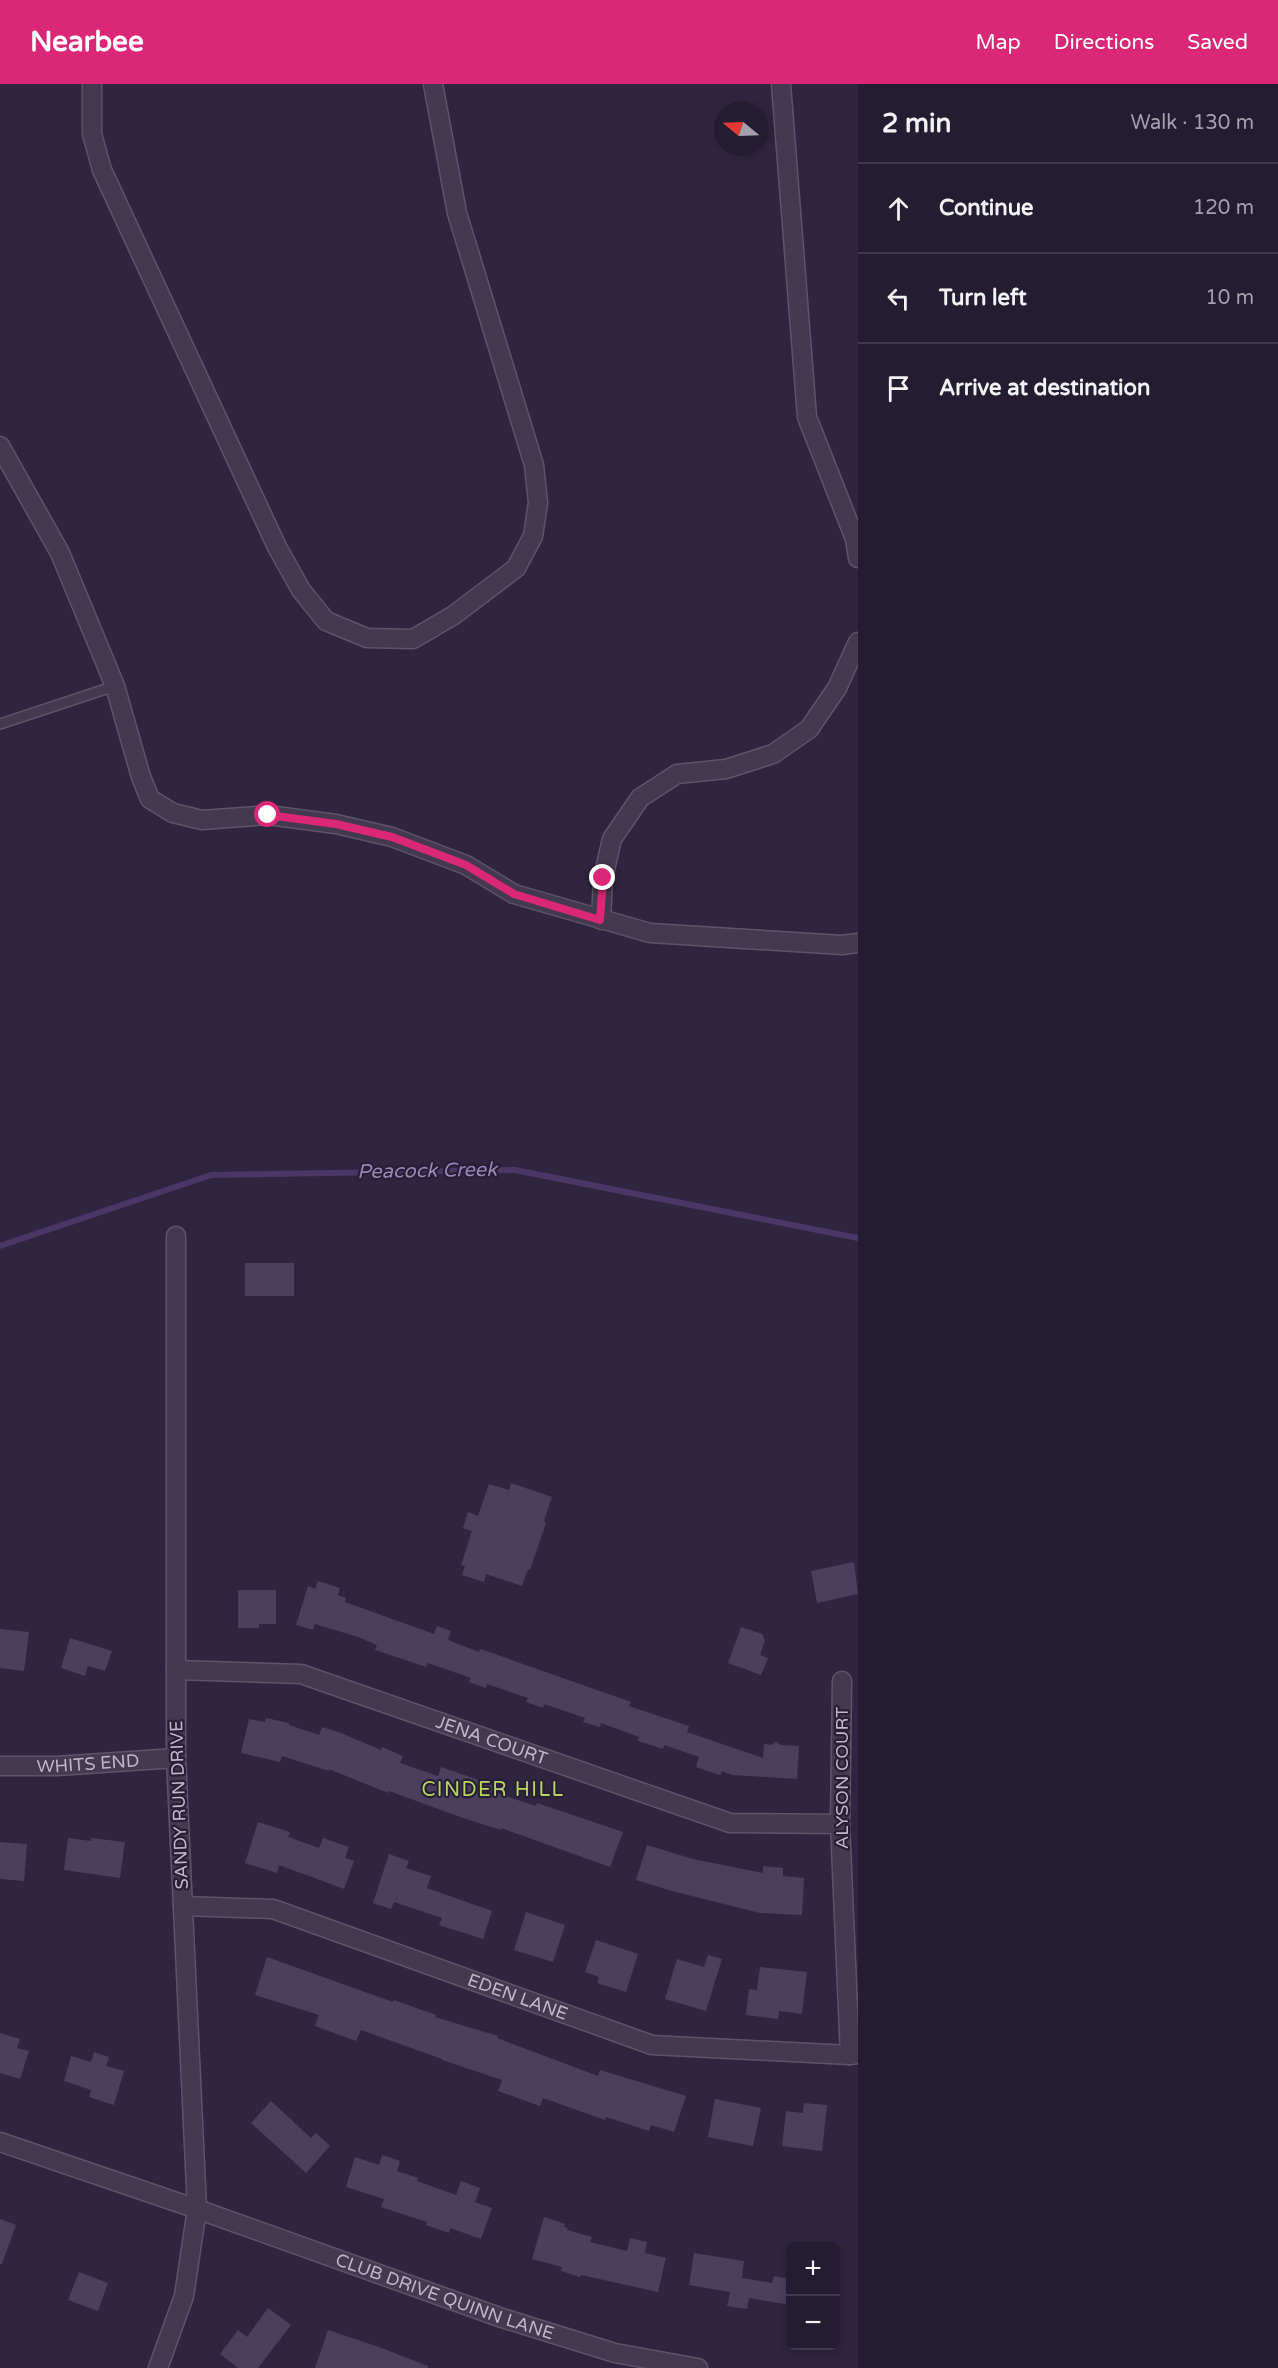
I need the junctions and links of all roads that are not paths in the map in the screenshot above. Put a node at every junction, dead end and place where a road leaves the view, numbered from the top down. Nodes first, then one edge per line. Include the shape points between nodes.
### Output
1 (92, 84) edge
2 (433, 84) edge
3 (781, 84) edge
4 (0, 446) edge
5 (858, 558) edge
6 (858, 642) edge
7 (115, 686) junction
8 (0, 724) edge
9 (600, 920) junction
10 (858, 943) edge
11 (176, 1236) dead end
12 (176, 1670) junction
13 (842, 1681) dead end
14 (176, 1758) junction
15 (0, 1766) edge
16 (840, 1824) junction
17 (183, 1906) junction
18 (854, 2054) edge
19 (0, 2142) edge
20 (197, 2209) junction
21 (675, 2366) edge
22 (158, 2368) edge
23 (698, 2368) edge

1 - 2 street via 92,134 102,170 277,547 301,590 326,621 367,638 402,639 413,639 454,615 516,568 533,536 538,503 534,465 457,213
3 - 5 street via 807,417 855,539
4 - 7 street via 60,553
6 - 9 street via 837,688 809,729 773,754 726,769 677,774 640,798 612,839 603,878
7 - 8 lane
7 - 9 street via 150,800 172,813 202,820 268,815 336,824 392,837 466,865 514,894
9 - 10 street via 650,933
11 - 12 street, SANDY RUN DRIVE
12 - 14 street, SANDY RUN DRIVE
12 - 16 street, JENA COURT via 301,1674 730,1824
13 - 16 street, ALYSON COURT
14 - 15 street, WHITS END
14 - 17 street, SANDY RUN DRIVE
16 - 18 street, ALYSON COURT
17 - 18 street, EDEN LANE via 273,1909 652,2045
17 - 20 street, SANDY RUN DRIVE
19 - 20 street, CLUB DRIVE QUINN LANE
20 - 21 street, CLUB DRIVE QUINN LANE via 502,2318 615,2354
20 - 22 street, SANDY RUN DRIVE via 184,2296
21 - 23 street, CLUB DRIVE QUINN LANE

